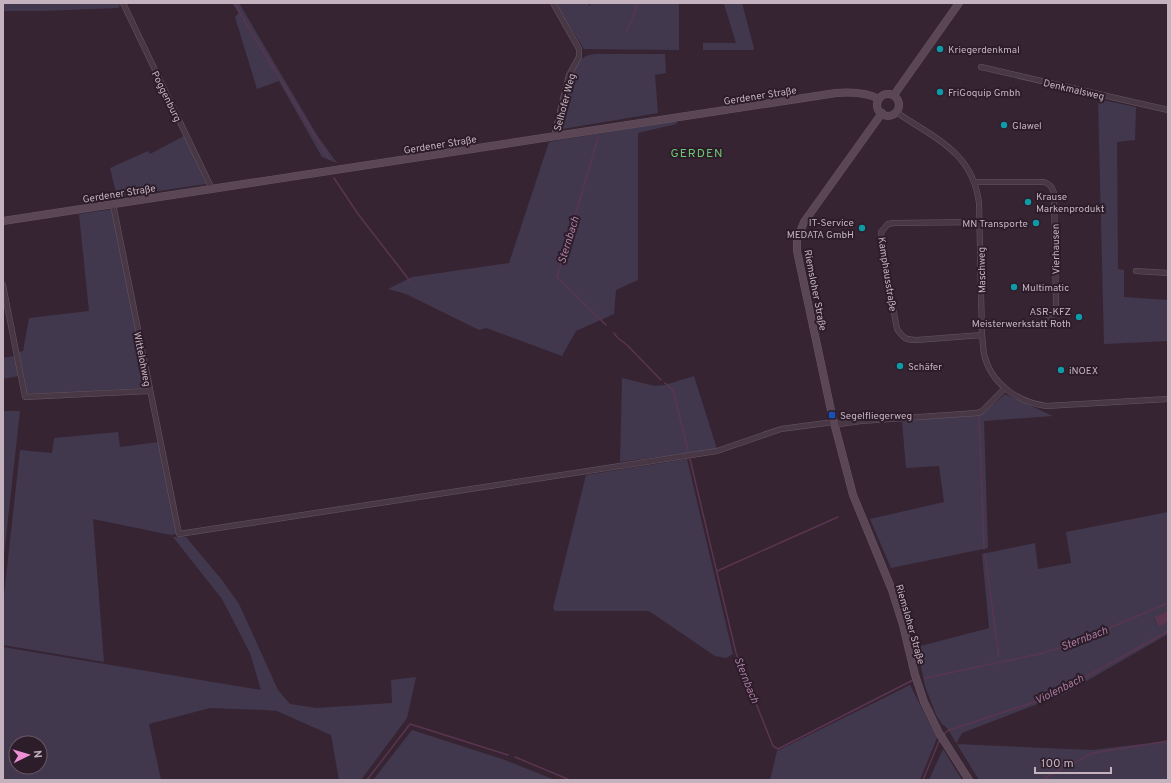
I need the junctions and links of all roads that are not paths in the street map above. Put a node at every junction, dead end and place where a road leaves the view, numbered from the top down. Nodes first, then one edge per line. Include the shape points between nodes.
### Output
1 (123, 3) edge
2 (553, 3) edge
3 (959, 3) edge
4 (981, 67) dead end
5 (894, 95) junction
6 (879, 99) junction
7 (1168, 110) edge
8 (896, 112) junction
9 (882, 114) junction
10 (555, 137) junction
11 (975, 182) junction
12 (212, 189) junction
13 (112, 204) junction
14 (3, 221) edge
15 (980, 222) junction
16 (1136, 271) dead end
17 (1168, 273) edge
18 (3, 284) edge
19 (982, 323) junction
20 (982, 335) junction
21 (1005, 388) junction
22 (149, 391) junction
23 (1168, 399) edge
24 (834, 422) junction
25 (968, 780) edge

1 - 12 street, Poggenburg
2 - 10 street, Selhofer Weg via 580,54 569,75
3 - 5 main road
4 - 7 street, Denkmalsweg
5 - 6 main road via 884,95
5 - 8 main road via 899,103
6 - 9 main road via 878,108
6 - 10 main road, Gerdener Straße via 850,92 836,93
8 - 9 main road via 888,116
8 - 11 street, Maschweg via 957,154 968,167
9 - 24 main road, Riemsloher Straße via 804,222 797,240 798,262
10 - 12 main road, Gerdener Straße
11 - 15 street, Maschweg
11 - 19 street, Vierhausen via 1044,182 1048,183 1054,193 1054,313 1050,320 1043,323
12 - 13 main road, Gerdener Straße
13 - 14 main road, Gerdener Straße
13 - 22 street, Wittelohweg
15 - 19 street, Maschweg
15 - 20 street, Kamphausstraße via 894,223 888,224 881,232 897,329 902,335 908,340
16 - 17 street
18 - 22 street, Wittelohweg via 25,397
19 - 20 street, Maschweg
20 - 21 street, Maschweg via 984,355 996,378
21 - 23 street, Maschweg via 1026,402 1046,406
21 - 24 street via 977,413 839,424
22 - 24 street via 179,534 717,450 781,429
24 - 25 main road, Riemsloher Straße via 853,495 896,602 919,690 939,733

